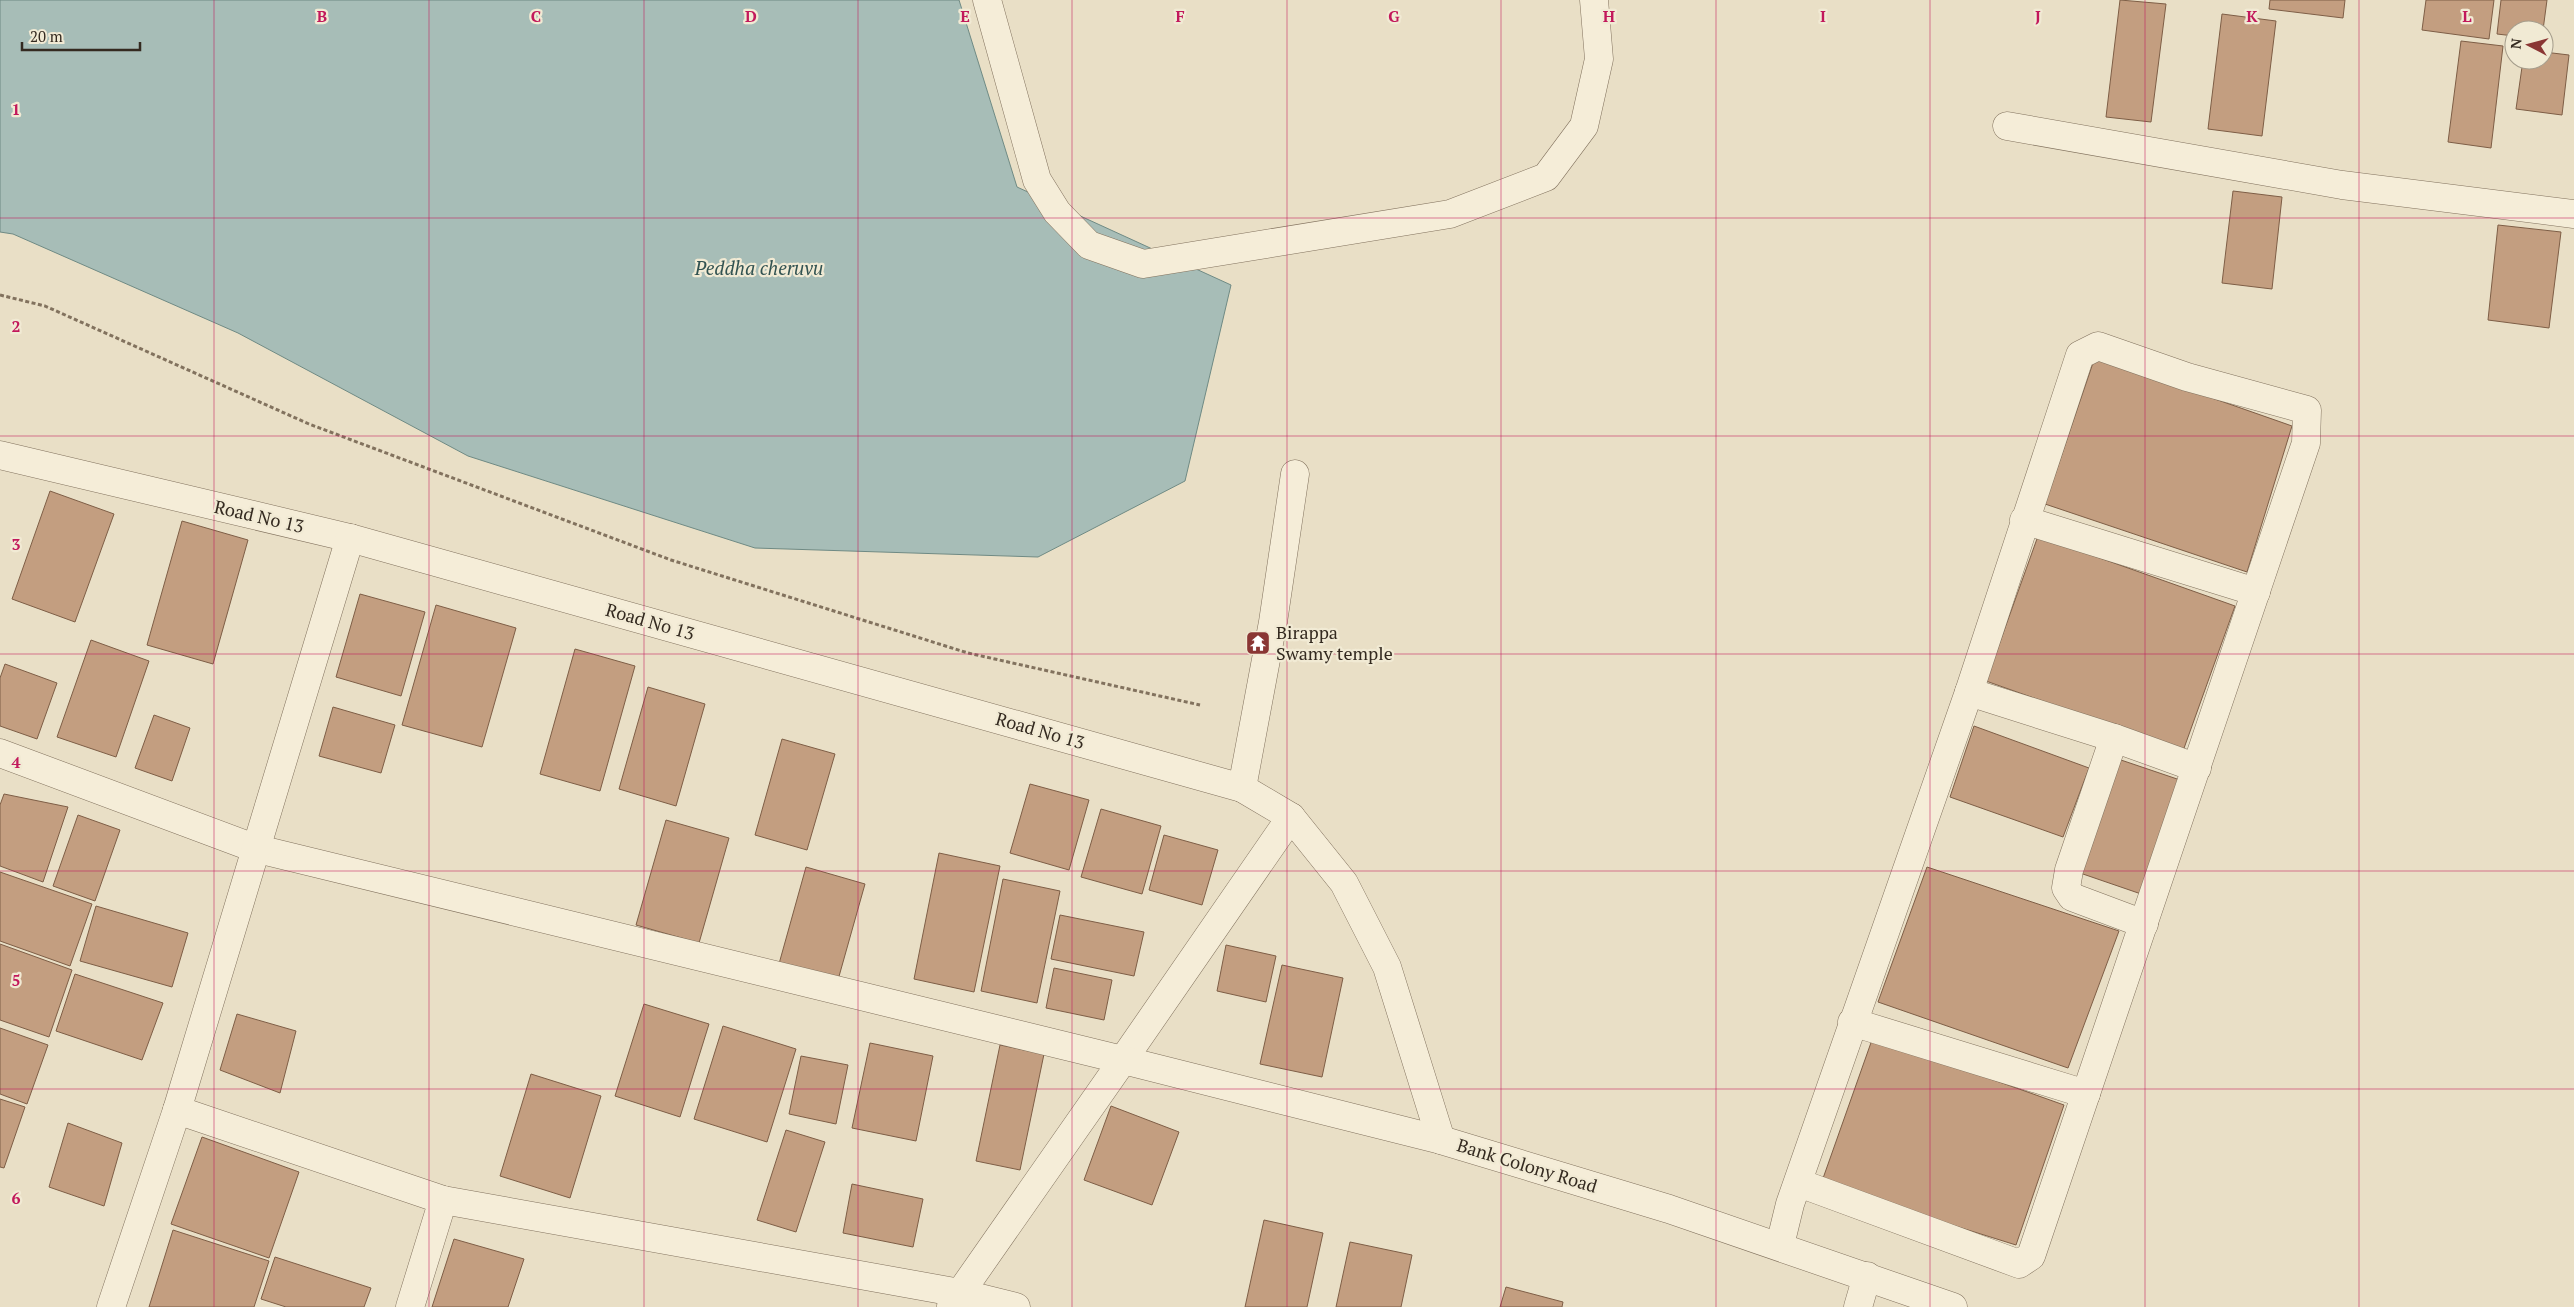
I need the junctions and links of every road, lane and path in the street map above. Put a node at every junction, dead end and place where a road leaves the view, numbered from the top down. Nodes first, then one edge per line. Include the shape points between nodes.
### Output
1 (987, 0) edge
2 (1594, 0) edge
3 (2007, 126) dead end
4 (2574, 214) edge
5 (0, 296) edge
6 (0, 454) edge
7 (1295, 474) dead end
8 (2024, 520) junction
9 (350, 538) junction
10 (2256, 592) junction
11 (1969, 692) junction
12 (1200, 705) dead end
13 (2114, 738) junction
14 (0, 753) edge
15 (2197, 768) junction
16 (1242, 788) junction
17 (1291, 817) junction
18 (254, 848) junction
19 (2144, 924) junction
20 (1852, 1022) junction
21 (1123, 1060) junction
22 (2086, 1094) junction
23 (177, 1110) junction
24 (1441, 1140) junction
25 (1799, 1183) junction
26 (443, 1200) junction
27 (1780, 1245) junction
28 (1867, 1276) junction
29 (955, 1300) edge
30 (111, 1307) edge
31 (410, 1307) edge
32 (1016, 1307) edge
33 (1858, 1307) edge
34 (1953, 1307) edge

1 - 2 street via 1036,180 1057,212 1089,245 1143,264 1450,214 1546,177 1584,126 1599,59
3 - 4 street via 2342,185
5 - 12 path via 45,306 309,424 671,560 968,653
6 - 9 street, Road No 13
7 - 16 street via 1273,622
8 - 10 street
8 - 10 street via 2080,355 2098,346 2187,377 2307,410 2306,443
8 - 11 street
9 - 16 street, Road No 13
9 - 18 street
10 - 15 street
11 - 13 street
11 - 20 street
13 - 15 street
13 - 19 street via 2069,870 2066,888 2072,897
14 - 18 street
15 - 19 street
16 - 17 street, Road No 13
17 - 21 street
17 - 24 street, Bank Colony Road via 1344,883 1387,967
18 - 21 street
18 - 23 street
19 - 22 street
20 - 22 street
20 - 25 street
21 - 24 street
21 - 29 street
22 - 25 street via 2031,1256 2019,1264
23 - 26 street
23 - 30 street
24 - 27 street, Bank Colony Road via 1669,1208
25 - 27 street
26 - 29 street
26 - 31 street
27 - 28 street, Bank Colony Road
28 - 33 street
28 - 34 street, Bank Colony Road
29 - 32 street

